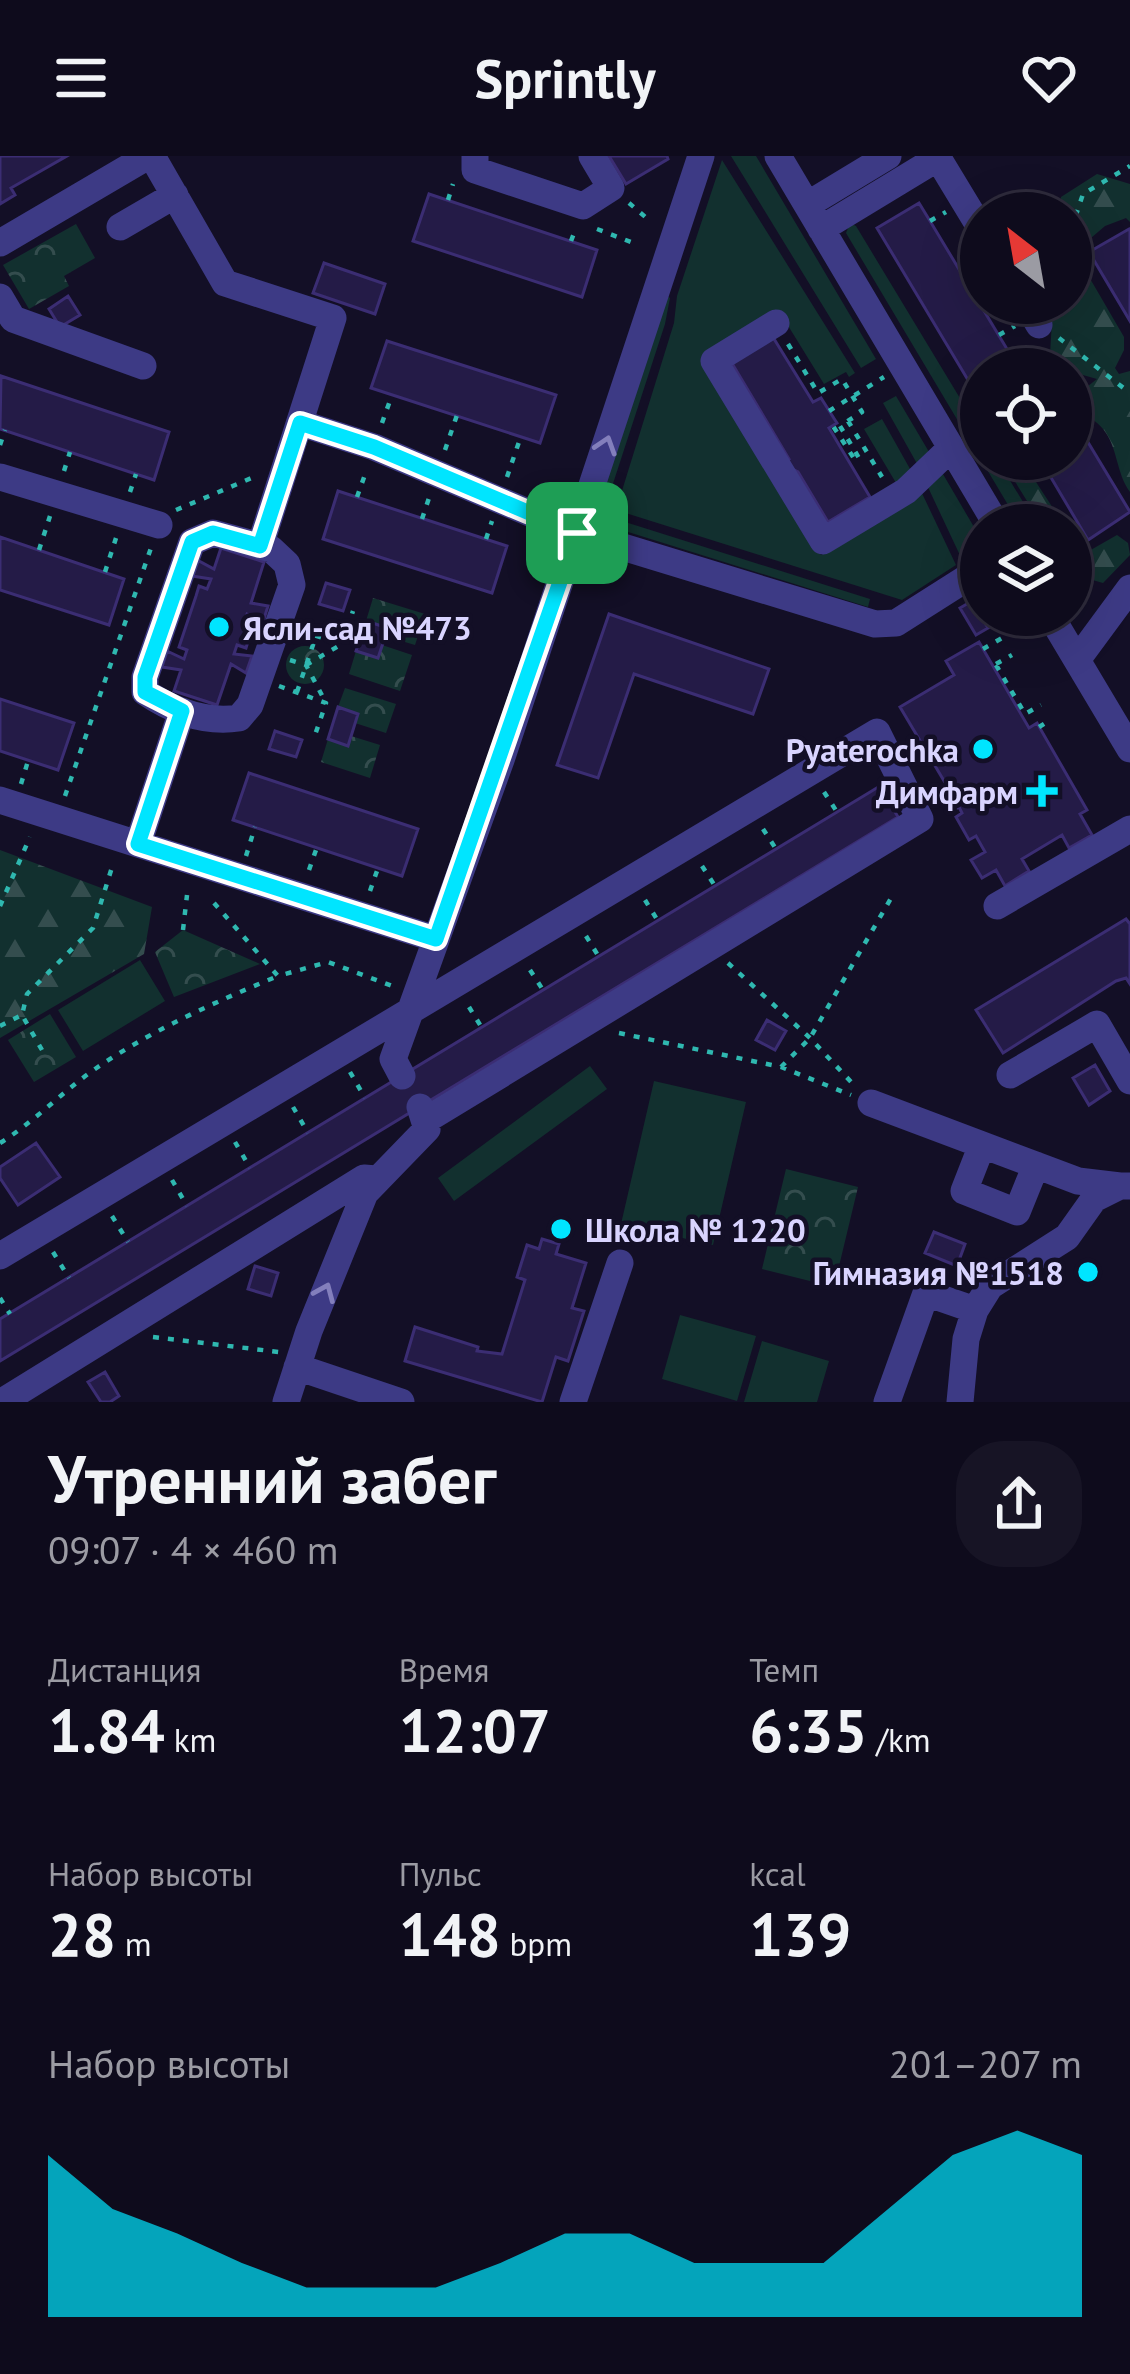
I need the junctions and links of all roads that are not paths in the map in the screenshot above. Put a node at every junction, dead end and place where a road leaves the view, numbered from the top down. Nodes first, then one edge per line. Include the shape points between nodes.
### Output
1 (150, 156) edge
2 (475, 156) edge
3 (592, 156) edge
4 (701, 156) edge
5 (778, 156) edge
6 (888, 156) edge
7 (960, 194) edge
8 (175, 195) junction
9 (814, 217) junction
10 (120, 227) dead end
11 (0, 242) edge
12 (0, 297) edge
13 (776, 323) road end
14 (143, 366) dead end
15 (300, 423) junction
16 (951, 448) junction
17 (0, 477) edge
18 (984, 504) edge
19 (159, 525) dead end
20 (577, 533) junction
21 (260, 546) junction
22 (960, 582) edge
23 (1130, 588) edge
24 (1063, 636) edge
25 (1077, 660) junction
26 (182, 711) junction
27 (1130, 749) edge
28 (19, 803) edge
29 (1130, 829) edge
30 (130, 841) junction
31 (998, 906) dead end
32 (436, 939) junction
33 (415, 1002) junction
34 (400, 1073) dead end
35 (1010, 1075) dead end
36 (1130, 1081) edge
37 (871, 1103) road end
38 (982, 1145) junction
39 (1036, 1165) junction
40 (376, 1179) junction
41 (1125, 1186) edge
42 (0, 1256) edge
43 (620, 1263) dead end
44 (975, 1310) junction
45 (290, 1360) junction
46 (2, 1402) edge
47 (286, 1402) edge
48 (401, 1402) edge
49 (573, 1402) edge
50 (887, 1402) edge
51 (961, 1402) edge

1 - 8 street
1 - 11 street
2 - 3 street via 475,170 583,206 611,188
20 -> 4 street
5 - 9 street
6 - 9 street
7 - 9 street via 938,158
8 - 10 street
8 - 15 street via 225,283 333,318
9 - 16 street
12 - 14 street via 14,319
13 - 16 street via 714,361 823,541 895,498
15 - 20 street
15 - 21 street
16 - 18 street
17 - 19 street
20 - 22 street via 882,626
20 - 32 street
21 - 26 street via 286,564 292,585 250,705 222,721
21 - 26 street via 213,533 192,542 145,677 145,692
23 - 25 street
24 - 25 street
25 - 27 street
26 - 30 street
28 - 30 street
29 - 31 street
30 - 32 street
32 - 33 street
33 - 34 street via 393,1059
33 - 40 street via 877,732 920,819 423,1113 427,1130
33 - 42 street
35 - 36 street via 1096,1024
37 - 38 street
38 - 39 street
38 - 39 street via 964,1191 1018,1212
39 - 41 street
45 -> 40 street
40 - 46 street via 364,1178
41 - 44 street via 1094,1199 1066,1237 990,1286
43 - 49 street
44 - 50 street via 926,1293
44 - 51 street
45 - 47 street
45 - 48 street

